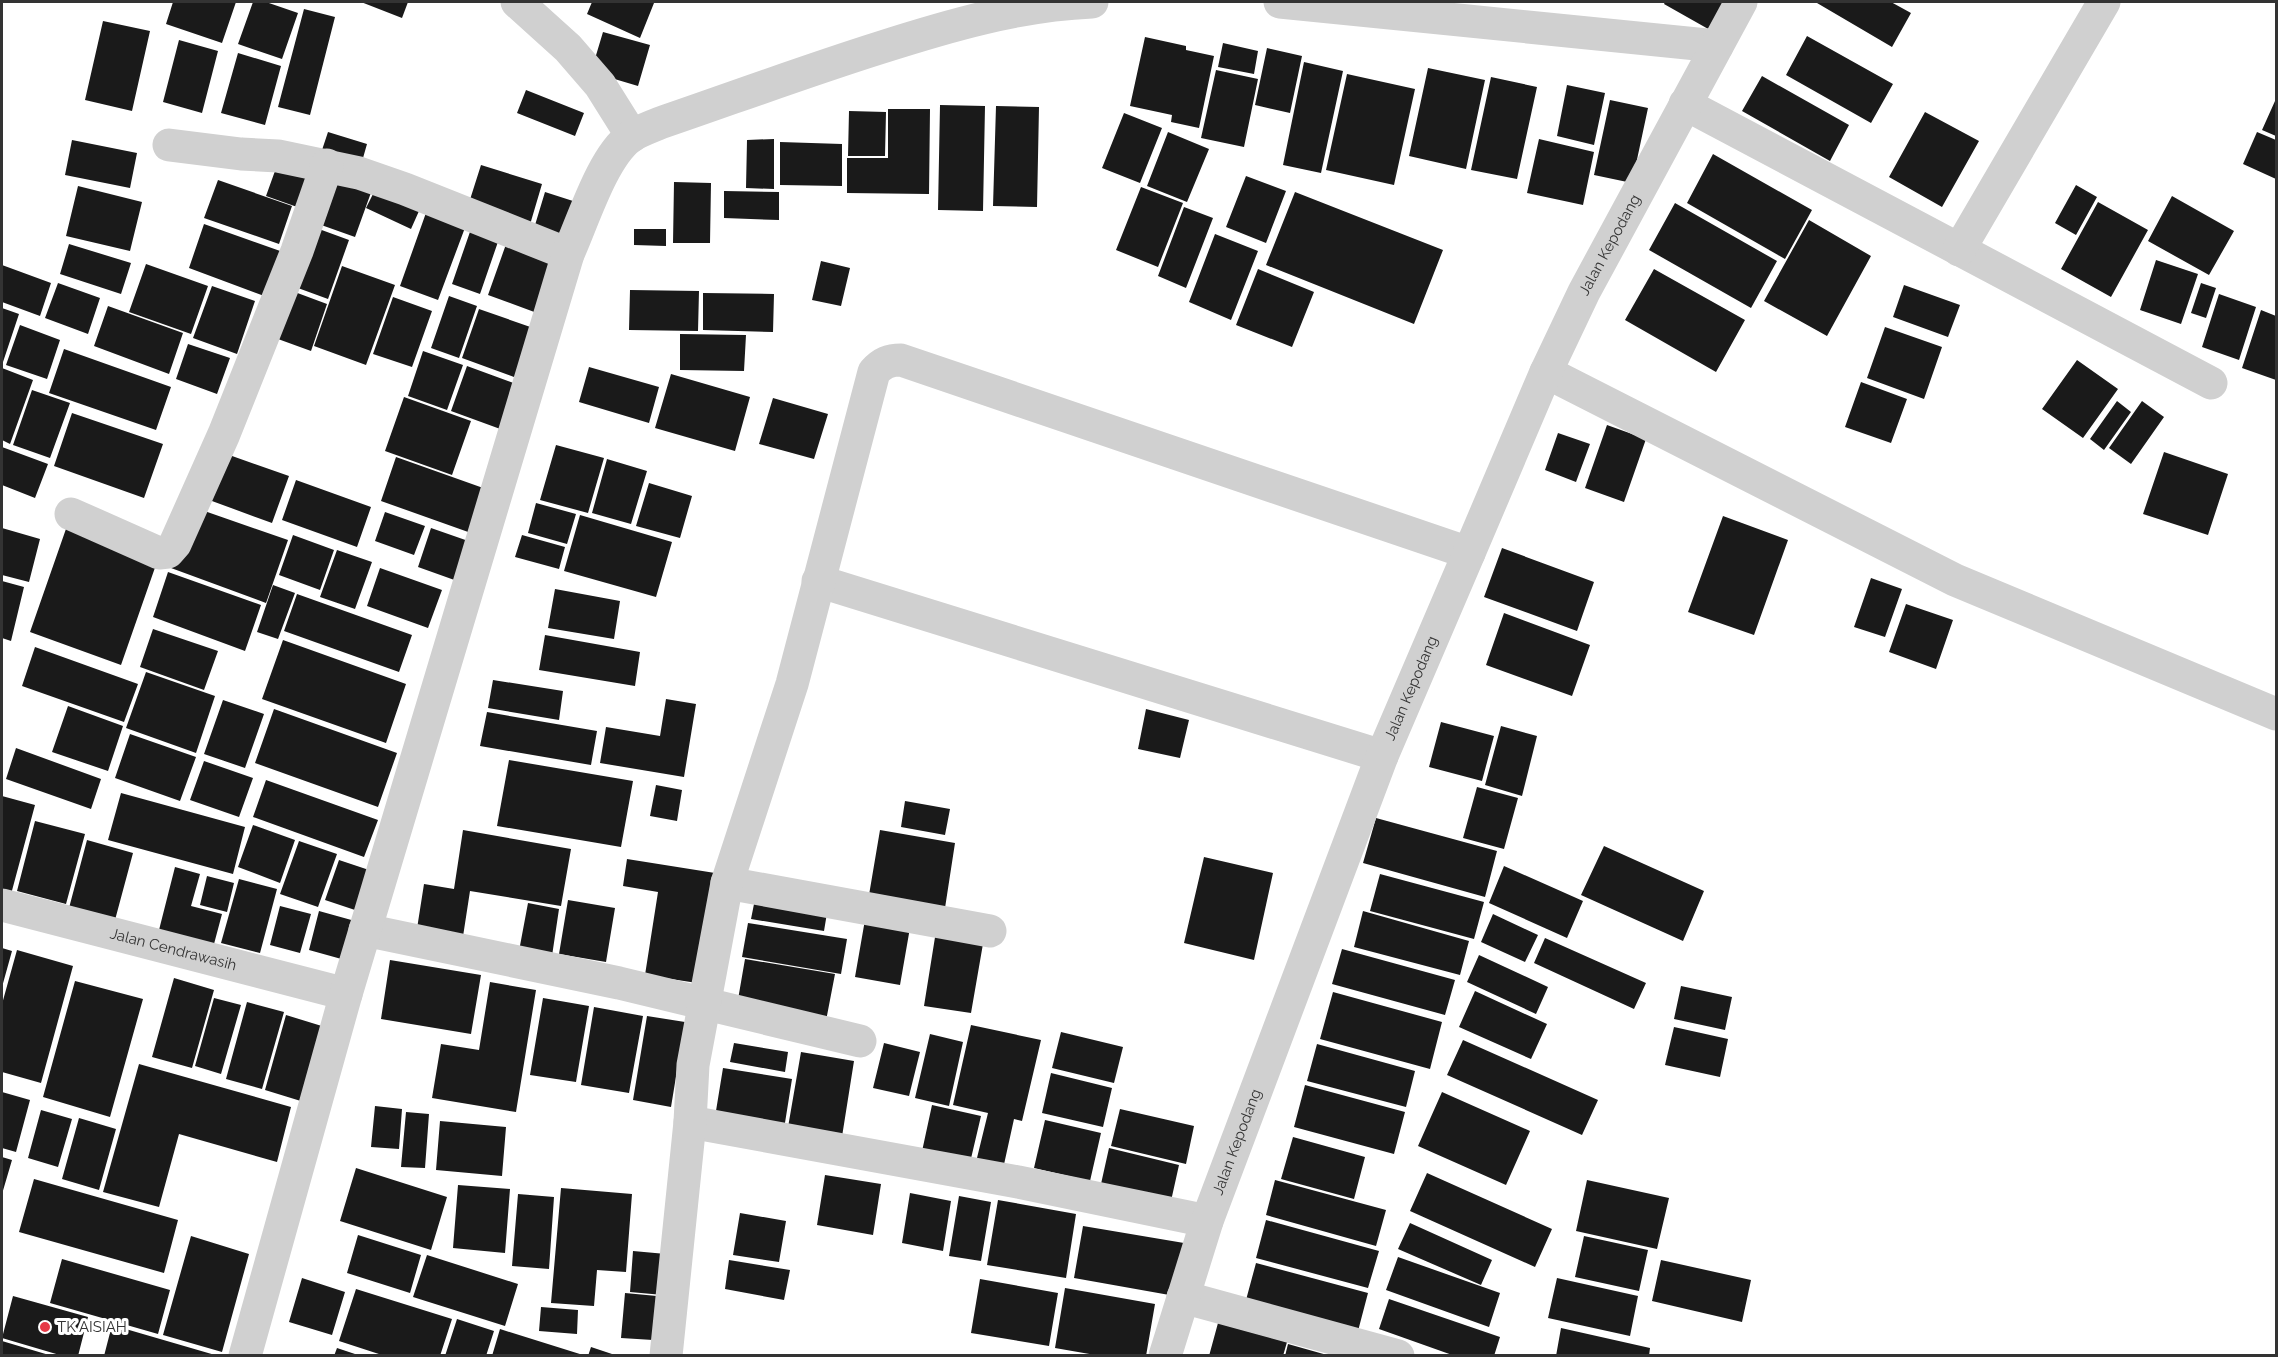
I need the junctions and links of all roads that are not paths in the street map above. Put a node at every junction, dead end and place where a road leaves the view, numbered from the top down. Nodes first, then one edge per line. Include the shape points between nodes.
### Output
1 (517, 2) edge
2 (1092, 2) edge
3 (1280, 2) edge
4 (1741, 2) edge
5 (2104, 2) edge
6 (1717, 46) junction
7 (1685, 104) junction
8 (632, 136) junction
9 (169, 145) dead end
10 (327, 165) junction
11 (1959, 250) junction
12 (568, 255) junction
13 (1546, 372) junction
14 (2211, 383) dead end
15 (71, 514) dead end
16 (1469, 553) junction
17 (818, 581) junction
18 (2277, 714) edge
19 (1382, 756) junction
20 (727, 883) junction
21 (2, 905) edge
22 (365, 930) junction
23 (990, 932) dead end
24 (346, 994) junction
25 (704, 1005) junction
26 (860, 1041) dead end
27 (690, 1122) junction
28 (1207, 1221) junction
29 (1184, 1297) junction
30 (245, 1356) edge
31 (666, 1356) edge
32 (1165, 1356) edge
33 (1398, 1356) edge

1 - 8 street via 568,48 600,85
2 - 8 street via 1008,13 931,31
3 - 6 street
4 - 6 street, Jalan Kepodang
5 - 11 street
6 - 7 street, Jalan Kepodang
7 - 11 street
7 - 13 street, Jalan Kepodang via 1584,292
8 - 12 street via 606,167
9 - 10 street
10 - 12 street via 405,189
10 - 15 street via 224,434 175,544 168,552 159,553
11 - 14 street
12 - 22 street
13 - 16 street, Jalan Kepodang
13 - 18 street via 1955,579
16 - 17 street via 901,360 890,360 874,372
16 - 19 street, Jalan Kepodang
17 - 19 street
17 - 20 street via 792,684
19 - 28 street, Jalan Kepodang
20 - 23 street
20 - 25 street
21 - 24 street, Jalan Cendrawasih
22 - 24 street
22 - 25 street via 619,983
24 - 30 street
25 - 26 street
25 - 27 street via 693,1065
27 - 28 street
27 - 31 street
28 - 29 street, Jalan Kepodang
29 - 32 street, Jalan Kepodang
29 - 33 street

